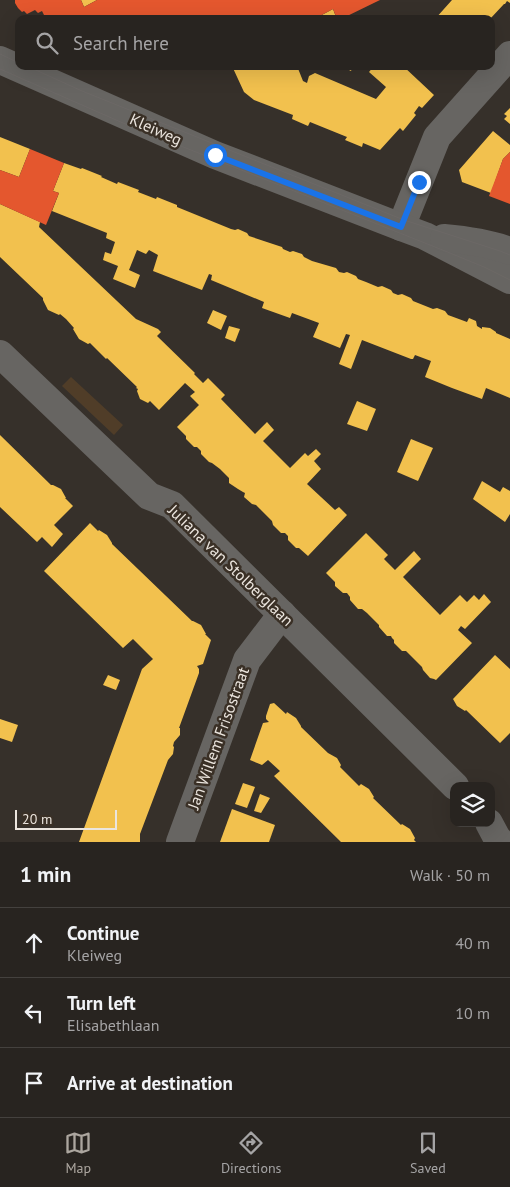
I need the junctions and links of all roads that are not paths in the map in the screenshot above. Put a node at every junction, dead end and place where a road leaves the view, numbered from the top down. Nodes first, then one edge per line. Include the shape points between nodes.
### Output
1 (510, 55) edge
2 (0, 60) edge
3 (15, 67) edge
4 (23, 70) edge
5 (413, 232) junction
6 (510, 251) edge
7 (510, 280) edge
8 (0, 354) edge
9 (282, 614) junction
10 (451, 782) edge
11 (490, 827) edge
12 (180, 842) edge
13 (501, 842) edge

1 - 5 street via 436,137
2 - 3 street, Kleiweg
4 - 5 street, Kleiweg via 215,155
5 - 6 street, Kleiweg via 499,246
5 - 7 street, Kleiweg
8 - 9 street, Juliana van Stolberglaan via 148,496 172,505
9 - 10 street, Juliana van Stolberglaan
9 - 12 street, Jan Willem Frisostraat via 247,660
11 - 13 street

